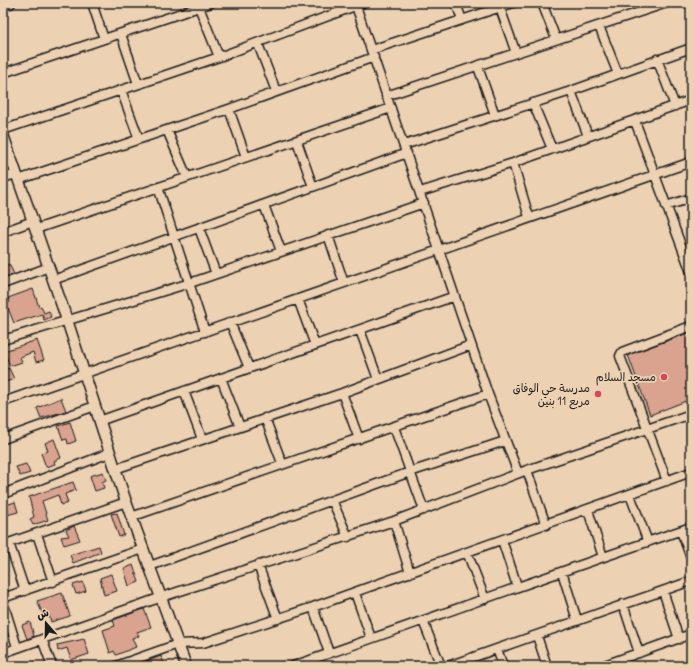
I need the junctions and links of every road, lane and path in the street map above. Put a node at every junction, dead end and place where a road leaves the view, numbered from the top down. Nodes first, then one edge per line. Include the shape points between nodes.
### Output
1 (10, 3) edge
2 (92, 3) edge
3 (211, 3) edge
4 (456, 3) edge
5 (513, 3) edge
6 (542, 3) edge
7 (639, 3) edge
8 (667, 3) edge
9 (358, 4) edge
10 (3, 5) edge
11 (199, 7) junction
12 (500, 8) junction
13 (642, 12) junction
14 (462, 20) junction
15 (599, 26) junction
16 (120, 34) junction
17 (104, 39) junction
18 (556, 39) junction
19 (258, 44) junction
20 (691, 48) edge
21 (516, 53) junction
22 (372, 54) junction
23 (219, 57) junction
24 (657, 59) junction
25 (478, 67) junction
26 (3, 73) edge
27 (618, 74) junction
28 (138, 84) junction
29 (121, 90) junction
30 (276, 91) junction
31 (571, 91) junction
32 (386, 96) junction
33 (691, 100) edge
34 (533, 103) junction
35 (675, 106) junction
36 (391, 108) junction
37 (230, 109) junction
38 (495, 115) junction
39 (635, 121) junction
40 (3, 130) edge
41 (167, 130) junction
42 (3, 136) edge
43 (588, 136) junction
44 (139, 139) junction
45 (297, 141) junction
46 (404, 145) junction
47 (552, 149) junction
48 (407, 153) junction
49 (246, 157) junction
50 (691, 162) edge
51 (513, 163) junction
52 (654, 175) junction
53 (17, 177) junction
54 (187, 177) junction
55 (3, 178) edge
56 (158, 187) junction
57 (313, 187) junction
58 (420, 192) junction
59 (691, 198) edge
60 (424, 203) junction
61 (264, 205) junction
62 (666, 206) junction
63 (529, 218) junction
64 (35, 225) junction
65 (199, 228) junction
66 (3, 232) edge
67 (328, 235) junction
68 (174, 237) junction
69 (281, 251) junction
70 (440, 251) junction
71 (688, 254) edge
72 (49, 267) junction
73 (691, 272) edge
74 (216, 274) junction
75 (53, 280) junction
76 (190, 283) junction
77 (344, 283) junction
78 (3, 284) edge
79 (455, 296) junction
80 (298, 299) junction
81 (67, 320) junction
82 (230, 322) junction
83 (691, 326) edge
84 (360, 330) junction
85 (205, 332) junction
86 (3, 340) edge
87 (315, 345) junction
88 (471, 345) junction
89 (249, 368) junction
90 (84, 374) junction
91 (221, 378) junction
92 (378, 379) junction
93 (184, 391) junction
94 (342, 393) junction
95 (488, 394) junction
96 (3, 402) edge
97 (95, 406) junction
98 (691, 414) edge
99 (265, 418) junction
100 (99, 421) junction
101 (240, 427) junction
102 (394, 427) junction
103 (646, 430) junction
104 (3, 439) edge
105 (202, 439) junction
106 (359, 439) junction
107 (505, 441) junction
108 (109, 453) junction
109 (282, 463) junction
110 (114, 469) junction
111 (527, 470) junction
112 (410, 472) junction
113 (691, 472) edge
114 (518, 473) junction
115 (667, 481) junction
116 (3, 494) edge
117 (630, 494) junction
118 (332, 500) junction
119 (126, 502) junction
120 (424, 510) junction
121 (588, 510) junction
122 (131, 516) junction
123 (394, 522) junction
124 (546, 525) junction
125 (691, 527) edge
126 (681, 531) junction
127 (37, 534) junction
128 (348, 537) junction
129 (502, 540) junction
130 (648, 542) junction
131 (6, 544) edge
132 (143, 549) junction
133 (467, 552) junction
134 (603, 557) junction
135 (691, 558) edge
136 (258, 565) junction
137 (150, 566) junction
138 (562, 572) junction
139 (410, 574) junction
140 (691, 581) edge
141 (53, 582) junction
142 (517, 586) junction
143 (25, 591) junction
144 (663, 591) junction
145 (356, 593) junction
146 (162, 597) junction
147 (3, 598) edge
148 (485, 598) junction
149 (3, 602) edge
150 (623, 604) junction
151 (313, 607) junction
152 (278, 619) junction
153 (577, 620) junction
154 (423, 622) junction
155 (691, 634) edge
156 (537, 636) junction
157 (371, 638) junction
158 (42, 639) junction
159 (679, 639) junction
160 (178, 644) junction
161 (18, 647) junction
162 (497, 649) junction
163 (3, 653) edge
164 (329, 653) junction
165 (640, 653) junction
166 (460, 664) edge
167 (52, 666) edge
168 (116, 666) edge
169 (186, 666) edge
170 (294, 666) edge
171 (441, 666) edge
172 (448, 666) edge
173 (503, 666) edge
174 (546, 666) edge
175 (602, 666) edge

1 - 10 street
2 - 17 street
3 - 11 street
4 - 14 street
5 - 12 street
6 - 18 street
7 - 13 street
8 - 13 street
9 - 19 street
9 - 22 street
11 - 16 street
11 - 23 street
12 - 14 street
12 - 21 street
13 - 15 street
14 - 22 street
15 - 18 street
15 - 27 street
16 - 17 street
16 - 28 street
17 - 26 street
18 - 21 street
19 - 23 street
19 - 30 street
20 - 24 street
21 - 25 street
22 - 30 street
22 - 32 street
23 - 28 street
24 - 27 street
24 - 35 street
25 - 32 street
25 - 38 street
27 - 31 street
28 - 29 street
29 - 40 street
29 - 44 street
30 - 37 street
31 - 34 street
31 - 43 street
32 - 36 street
33 - 35 street
34 - 38 street
34 - 47 street
35 - 39 street
36 - 45 street
36 - 46 street
37 - 41 street
37 - 49 street
38 - 46 street
39 - 43 street
39 - 52 street
41 - 44 street
41 - 54 street
42 - 53 street
43 - 47 street
44 - 53 street
45 - 49 street
45 - 57 street
46 - 48 street
47 - 51 street
48 - 57 street
48 - 58 street
49 - 54 street
50 - 52 street
51 - 58 street
51 - 63 street
52 - 62 street
52 - 63 street
53 - 55 street
53 - 64 street
54 - 56 street
56 - 64 street
56 - 68 street
57 - 61 street
58 - 60 street
59 - 62 street
60 - 67 street
60 - 70 street
61 - 65 street
61 - 69 street
62 - 71 street
63 - 70 street
64 - 66 street
64 - 72 street
65 - 68 street
65 - 74 street
67 - 69 street
67 - 77 street
68 - 75 street
68 - 76 street
69 - 74 street
70 - 77 street
70 - 79 street
71 - 73 street
72 - 75 street
72 - 78 street
74 - 76 street
75 - 81 street
76 - 81 street
76 - 85 street
77 - 80 street
79 - 84 street
79 - 88 street
80 - 82 street
80 - 87 street
81 - 86 street
81 - 90 street
82 - 85 street
82 - 89 street
83 - 103 street via 620,354
84 - 87 street
84 - 92 street
85 - 90 street
87 - 89 street
88 - 92 street
88 - 95 street
89 - 91 street
90 - 96 street
90 - 97 street
91 - 93 street
91 - 101 street
92 - 94 street
93 - 100 street
93 - 105 street
94 - 99 street
94 - 106 street
95 - 102 street
95 - 107 street
97 - 100 street
97 - 104 street
98 - 103 street
99 - 101 street
99 - 109 street
100 - 108 street
101 - 105 street
102 - 106 street
102 - 112 street
103 - 111 street
103 - 115 street
105 - 110 street
106 - 109 street
107 - 112 street
107 - 114 street
108 - 110 street
108 - 116 street
109 - 122 street
110 - 119 street
111 - 114 street
111 - 124 street
112 - 118 street
112 - 120 street
113 - 115 street
114 - 120 street
115 - 117 street
117 - 121 street
117 - 130 street
118 - 128 street
118 - 137 street
119 - 122 street
119 - 127 street
120 - 123 street
121 - 124 street
121 - 134 street
122 - 132 street
123 - 128 street
123 - 139 street
124 - 129 street
125 - 126 street
126 - 130 street
126 - 135 street
127 - 131 street
127 - 141 street
128 - 136 street
129 - 133 street
129 - 142 street
130 - 134 street
131 - 143 street
132 - 137 street
132 - 141 street
133 - 139 street
133 - 148 street
134 - 138 street
136 - 146 street
136 - 152 street
137 - 146 street
138 - 142 street
138 - 153 street
139 - 145 street
140 - 144 street
141 - 143 street
142 - 148 street
143 - 147 street
144 - 150 street
144 - 159 street
145 - 151 street
145 - 157 street
146 - 158 street
146 - 160 street
148 - 154 street
149 - 161 street
150 - 153 street
150 - 165 street
151 - 152 street
151 - 164 street
152 - 160 street via 202,642
153 - 156 street
154 - 157 street
154 - 171 street
155 - 159 street
156 - 162 street
156 - 174 street
157 - 164 street
158 - 161 street
158 - 167 street
159 - 165 street
160 - 168 street
160 - 169 street
161 - 163 street
162 - 166 street
162 - 173 street
164 - 170 street
165 - 175 street
166 - 172 street

